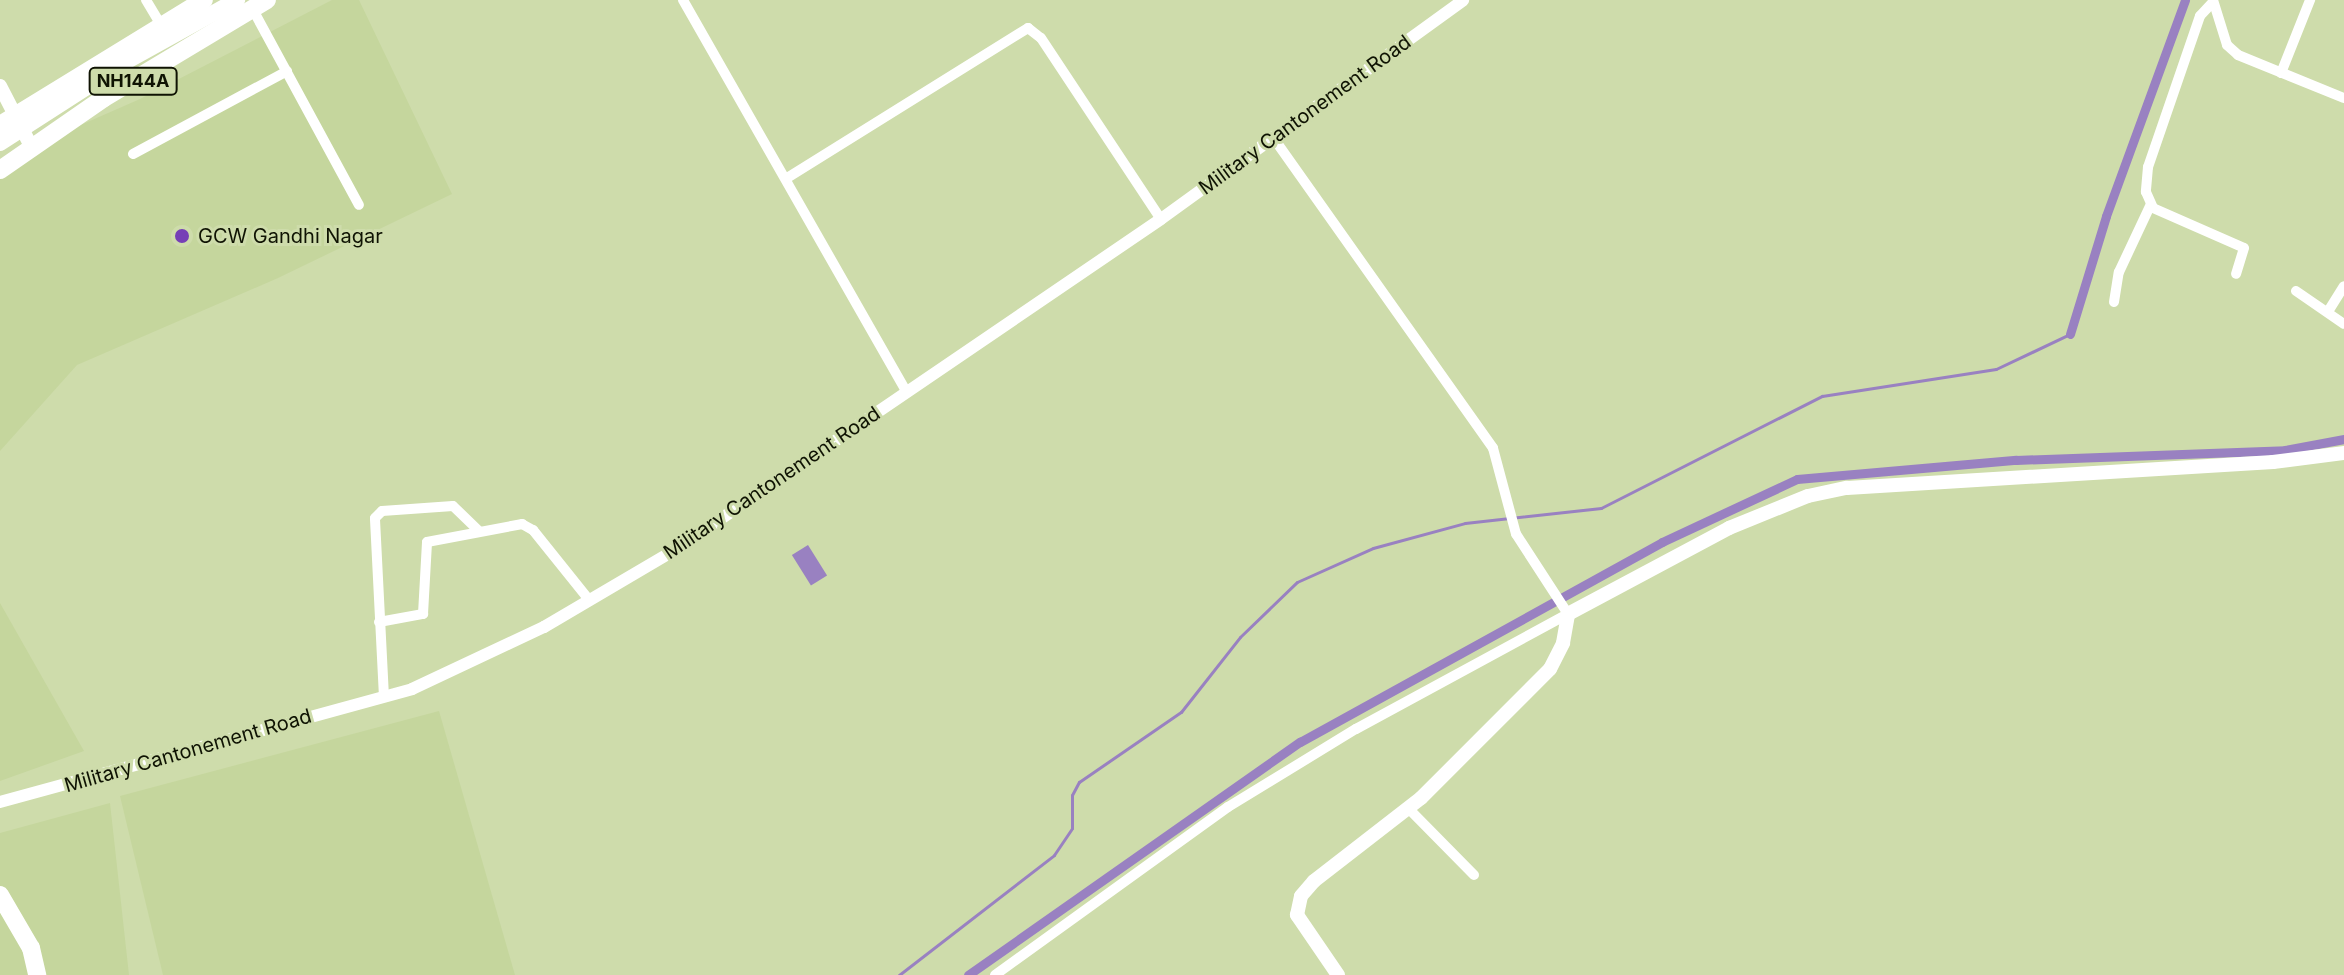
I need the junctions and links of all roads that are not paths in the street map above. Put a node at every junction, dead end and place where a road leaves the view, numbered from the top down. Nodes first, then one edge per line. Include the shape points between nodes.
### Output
1 (146, 0) edge
2 (204, 0) edge
3 (683, 0) edge
4 (1463, 0) edge
5 (2310, 0) edge
6 (2213, 1) edge
7 (252, 3) edge
8 (161, 25) junction
9 (287, 71) junction
10 (2281, 73) junction
11 (0, 86) edge
12 (2344, 98) edge
13 (8, 120) edge
14 (1272, 136) junction
15 (0, 143) edge
16 (31, 146) junction
17 (133, 154) dead end
18 (1, 169) edge
19 (787, 178) junction
20 (359, 205) dead end
21 (2150, 206) junction
22 (1161, 219) junction
23 (2236, 274) dead end
24 (2344, 286) edge
25 (2296, 291) dead end
26 (2114, 302) dead end
27 (2329, 310) junction
28 (2344, 324) edge
29 (907, 393) junction
30 (2344, 453) edge
31 (479, 531) junction
32 (589, 600) junction
33 (1566, 610) junction
34 (379, 622) junction
35 (384, 697) junction
36 (0, 802) edge
37 (1408, 808) junction
38 (1474, 875) dead end
39 (0, 895) edge
40 (0, 914) edge
41 (29, 975) edge
42 (37, 975) edge
43 (995, 975) edge
44 (1338, 975) edge

1 - 8 street
2 - 8 highway, NH144A
3 - 19 street
4 - 14 street, Military Cantonement Road
5 - 10 street
6 - 10 street via 2233,51
6 - 21 street via 2200,16 2148,167
7 - 9 street
7 - 15 main road via 127,61
7 - 16 highway, NH144A
8 - 13 highway, NH144A
9 - 17 street
9 - 20 street
10 - 12 street
11 - 13 main road
13 - 16 main road
14 - 22 street, Military Cantonement Road
14 - 33 street via 1493,448 1511,522
16 - 18 highway, NH144A
19 - 22 street via 1028,28 1041,38
19 - 29 street
21 - 23 street via 2244,248
21 - 26 street via 2119,272
22 - 29 street, Military Cantonement Road
24 - 27 street
25 - 27 street
27 - 28 street
29 - 32 street, Military Cantonement Road via 678,548
30 - 33 main road via 1824,491 1742,522
31 - 32 street via 530,527
31 - 34 street via 425,544 423,614
31 - 34 street via 453,506 379,513 374,526
32 - 35 street, Military Cantonement Road via 482,658
33 - 37 main road via 1563,643 1550,669
33 - 43 street via 1228,807
34 - 35 street
35 - 36 street, Military Cantonement Road
37 - 38 street
37 - 44 main road via 1314,881 1297,905 1302,925
39 - 42 highway via 31,948
40 - 41 highway

